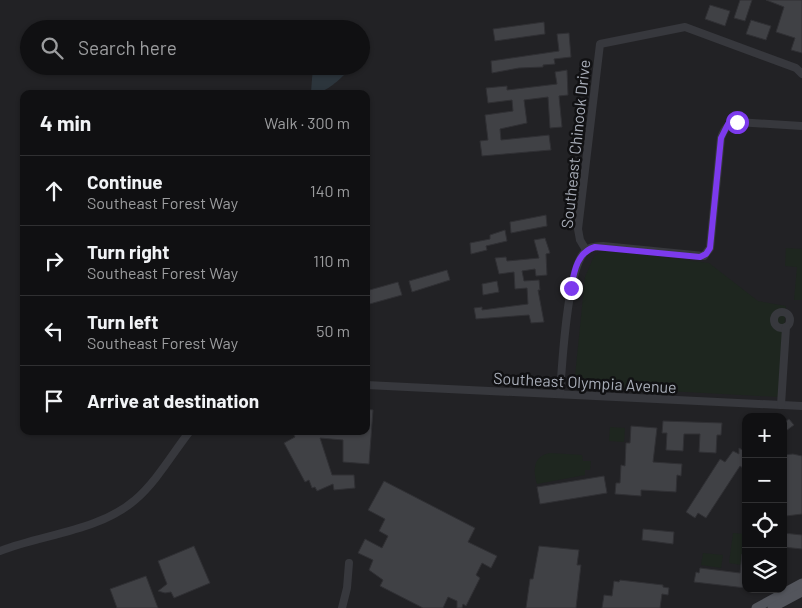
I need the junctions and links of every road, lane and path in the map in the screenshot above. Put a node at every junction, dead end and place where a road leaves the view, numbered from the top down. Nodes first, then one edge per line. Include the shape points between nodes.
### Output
1 (802, 74) edge
2 (802, 126) edge
3 (586, 250) junction
4 (786, 327) dead end
5 (370, 385) edge
6 (560, 394) junction
7 (781, 405) junction
8 (802, 406) edge
9 (187, 435) edge
10 (0, 550) edge
11 (349, 563) dead end
12 (802, 583) edge
13 (802, 592) edge
14 (342, 608) edge
15 (756, 608) edge
16 (772, 608) edge

1 - 3 street, Southeast Chinook Drive via 796,68 685,27 600,44 578,229
2 - 3 street via 737,122 728,124 724,129 710,248 704,256 603,246
3 - 6 street via 573,276
4 - 7 street
5 - 6 street, Southeast Olympia Avenue
6 - 7 street, Southeast Olympia Avenue
7 - 8 street, Southeast Olympia Avenue
9 - 10 street via 150,484 116,513 93,523
11 - 14 street
12 - 15 main road
13 - 16 main road

